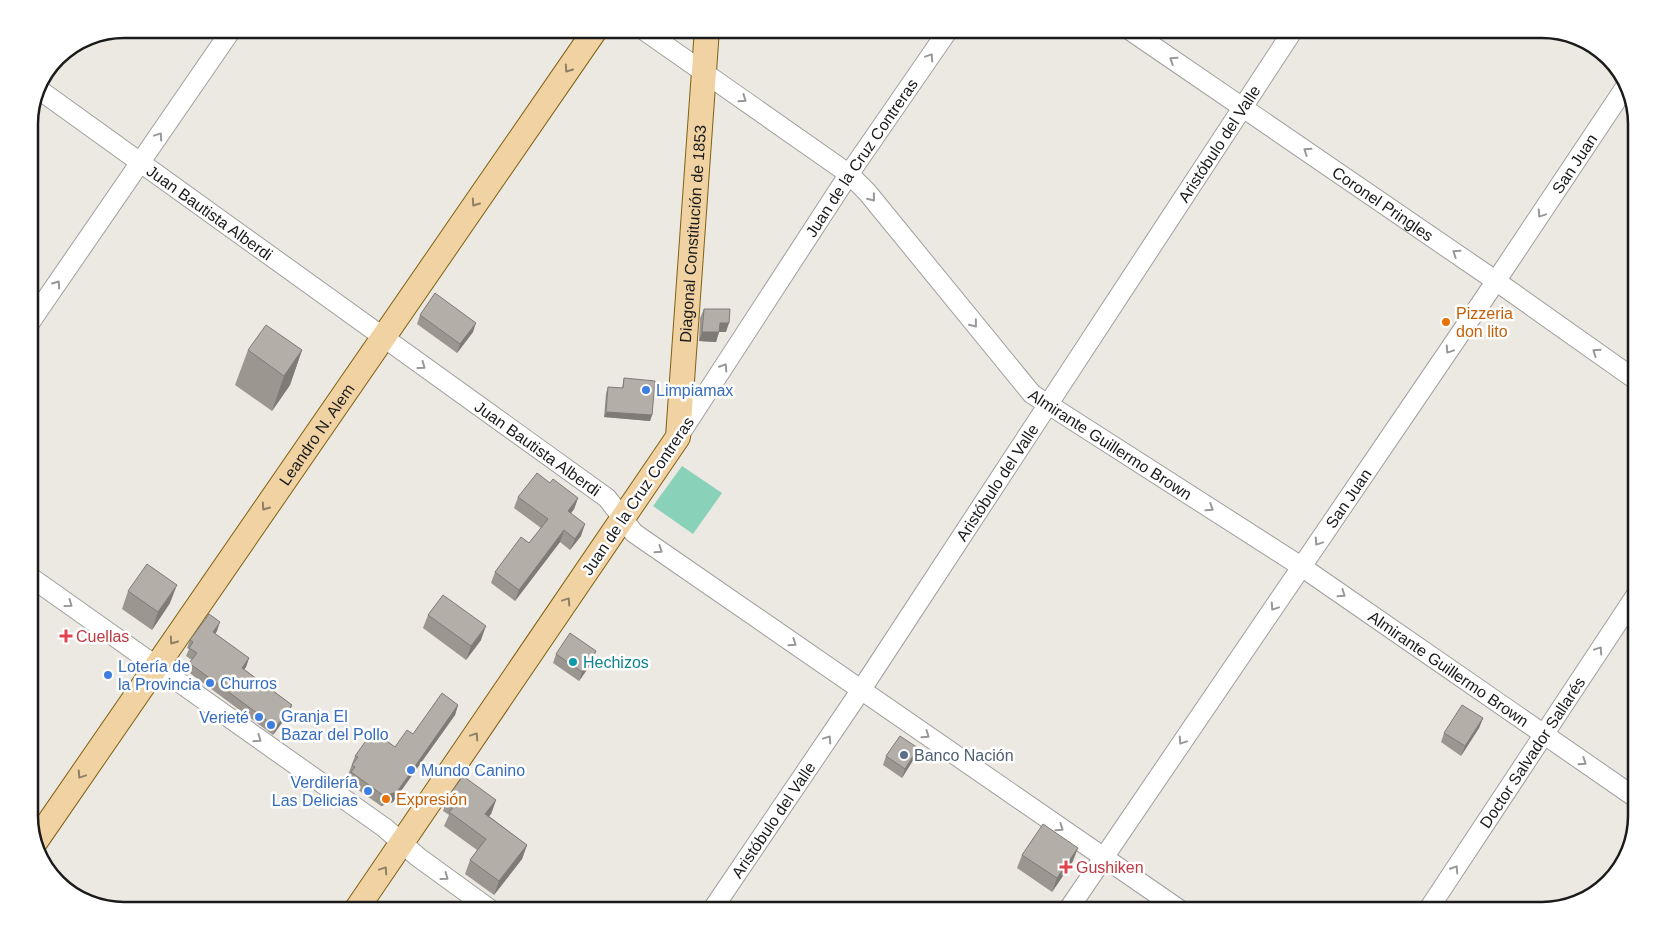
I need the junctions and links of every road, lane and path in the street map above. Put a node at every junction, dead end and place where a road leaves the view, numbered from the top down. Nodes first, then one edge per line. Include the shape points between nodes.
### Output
1 (226, 38) edge
2 (590, 38) edge
3 (655, 38) edge
4 (706, 38) edge
5 (943, 38) edge
6 (1141, 38) edge
7 (1288, 38) edge
8 (703, 71) junction
9 (43, 93) edge
10 (1622, 93) edge
11 (1242, 107) junction
12 (140, 163) junction
13 (850, 174) junction
14 (1496, 281) junction
15 (38, 311) edge
16 (382, 338) junction
17 (1627, 374) edge
18 (1047, 405) junction
19 (678, 437) junction
20 (623, 518) junction
21 (1302, 567) junction
22 (38, 582) edge
23 (1628, 607) edge
24 (155, 666) junction
25 (861, 690) junction
26 (1543, 734) junction
27 (1628, 792) edge
28 (40, 835) edge
29 (402, 843) junction
30 (1103, 858) junction
31 (361, 902) edge
32 (480, 902) edge
33 (717, 902) edge
34 (1073, 902) edge
35 (1168, 902) edge
36 (1433, 902) edge

12 -> 1 street
2 -> 16 main road, Leandro N. Alem
3 - 8 street, Almirante Guillermo Brown
4 - 8 main road, Diagonal Constitución de 1853
13 -> 5 street, Juan de la Cruz Contreras
11 -> 6 street, Coronel Pringles
7 - 11 street, Aristóbulo del Valle
8 -> 13 street, Almirante Guillermo Brown
8 - 19 main road, Diagonal Constitución de 1853
9 - 12 street, Juan Bautista Alberdi
10 -> 14 street, San Juan
14 -> 11 street, Coronel Pringles
11 - 18 street, Aristóbulo del Valle
15 -> 12 street
12 - 16 street, Juan Bautista Alberdi
13 -> 18 street, Almirante Guillermo Brown via 1020,382
19 -> 13 street, Juan de la Cruz Contreras
17 -> 14 street, Coronel Pringles
14 -> 21 street, San Juan
16 -> 20 street, Juan Bautista Alberdi via 607,498
16 -> 24 main road, Leandro N. Alem
18 -> 21 street, Almirante Guillermo Brown
18 - 25 street, Aristóbulo del Valle
19 - 20 main road, Juan de la Cruz Contreras
20 -> 25 street, Juan Bautista Alberdi via 634,533
29 -> 20 main road, Juan de la Cruz Contreras
21 -> 26 street, Almirante Guillermo Brown
21 -> 30 street, San Juan
22 -> 24 street
26 -> 23 street, Doctor Salvador Sallarés
24 -> 28 main road, Leandro N. Alem
24 -> 29 street via 386,828
25 -> 30 street, Juan Bautista Alberdi
33 -> 25 street, Aristóbulo del Valle
26 -> 27 street, Almirante Guillermo Brown
36 -> 26 street, Doctor Salvador Sallarés
31 -> 29 main road, Juan de la Cruz Contreras
29 -> 32 street
30 - 34 street, San Juan
30 - 35 street, Juan Bautista Alberdi

